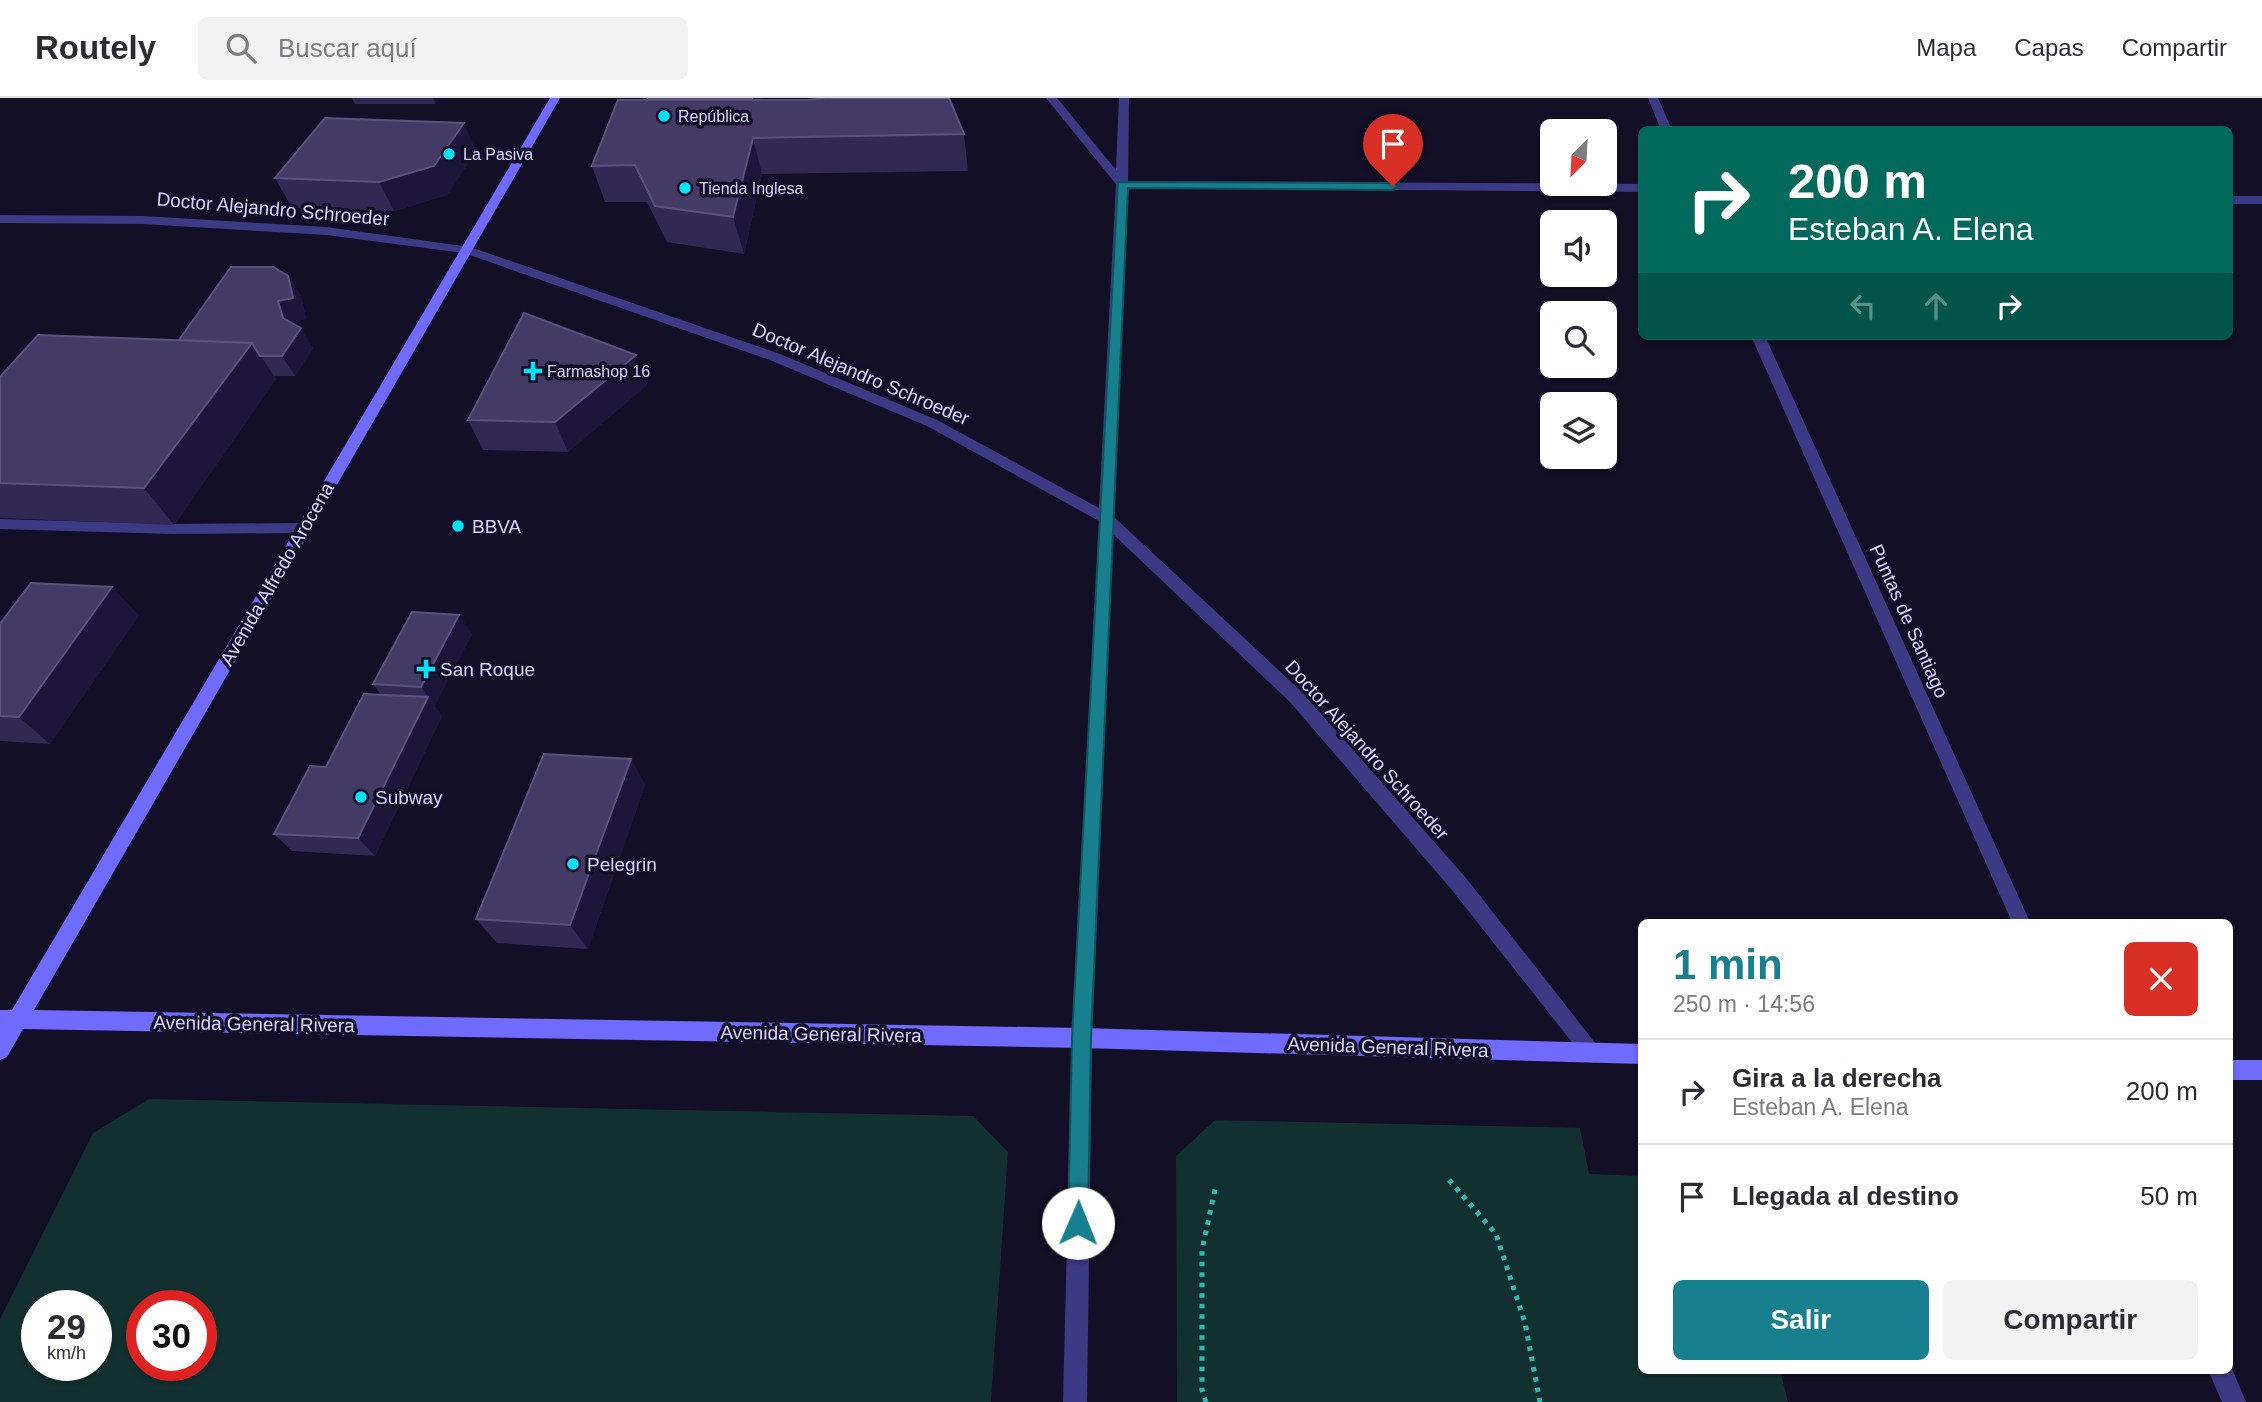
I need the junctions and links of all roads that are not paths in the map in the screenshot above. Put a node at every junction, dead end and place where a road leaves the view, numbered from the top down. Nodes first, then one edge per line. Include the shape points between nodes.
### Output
1 (555, 98) edge
2 (1051, 98) edge
3 (1124, 98) edge
4 (1653, 98) edge
5 (1665, 126) edge
6 (1122, 184) junction
7 (1638, 188) edge
8 (2233, 200) edge
9 (2262, 200) edge
10 (0, 219) edge
11 (467, 250) junction
12 (1760, 340) edge
13 (1107, 519) junction
14 (0, 524) edge
15 (304, 527) junction
16 (2020, 919) edge
17 (9, 1020) edge
18 (1082, 1038) junction
19 (0, 1050) edge
20 (1593, 1053) junction
21 (1638, 1054) edge
22 (2233, 1070) edge
23 (2262, 1070) edge
24 (2222, 1374) edge
25 (1075, 1402) edge
26 (2234, 1402) edge

1 - 11 street, Avenida Alfredo Arocena
2 - 6 street
3 - 6 street
4 - 5 street
6 - 7 street
6 - 13 street
8 - 9 street
10 - 11 street, Doctor Alejandro Schroeder via 143,220 313,230
11 - 13 street, Doctor Alejandro Schroeder via 788,362 932,423
11 - 15 street, Avenida Alfredo Arocena
12 - 16 street, Puntas de Santiago
13 - 18 street
13 - 20 street, Doctor Alejandro Schroeder via 1296,698 1459,884
14 - 15 street
15 - 17 street, Avenida Alfredo Arocena
17 - 18 street, Avenida General Rivera
17 - 19 street, Avenida Alfredo Arocena
18 - 20 street, Avenida General Rivera
18 - 25 street
20 - 21 street, Avenida General Rivera
22 - 23 street
24 - 26 street

